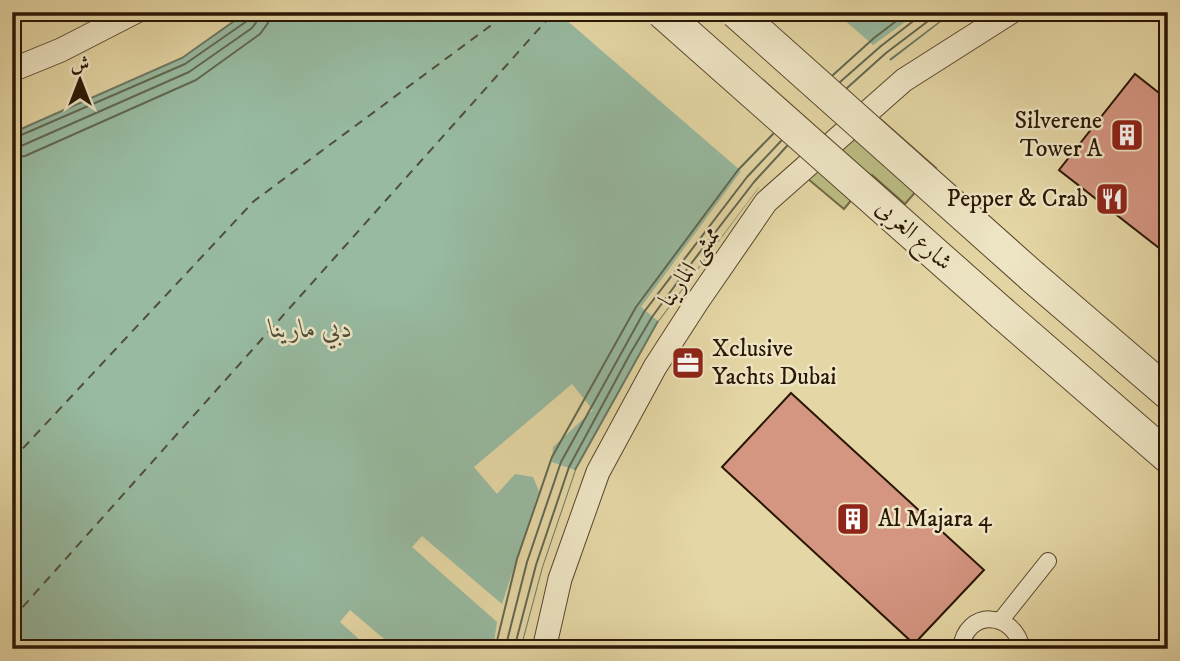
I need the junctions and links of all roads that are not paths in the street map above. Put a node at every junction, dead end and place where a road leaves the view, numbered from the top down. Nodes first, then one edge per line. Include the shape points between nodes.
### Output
1 (135, 12) edge
2 (662, 12) edge
3 (736, 12) edge
4 (1011, 12) edge
5 (12, 70) edge
6 (1168, 393) edge
7 (1168, 457) edge
8 (1048, 561) dead end
9 (1000, 620) junction
10 (544, 649) edge
11 (961, 649) edge
12 (1023, 649) edge

1 - 5 street
2 - 7 street, شارع الغربى, bridge
3 - 6 street, شارع الغربى, bridge
4 - 10 street, ممشى المارينا via 904,80 766,202 655,367 598,472 560,579
8 - 9 lane
9 - 11 lane via 975,624
9 - 12 lane via 1020,636

